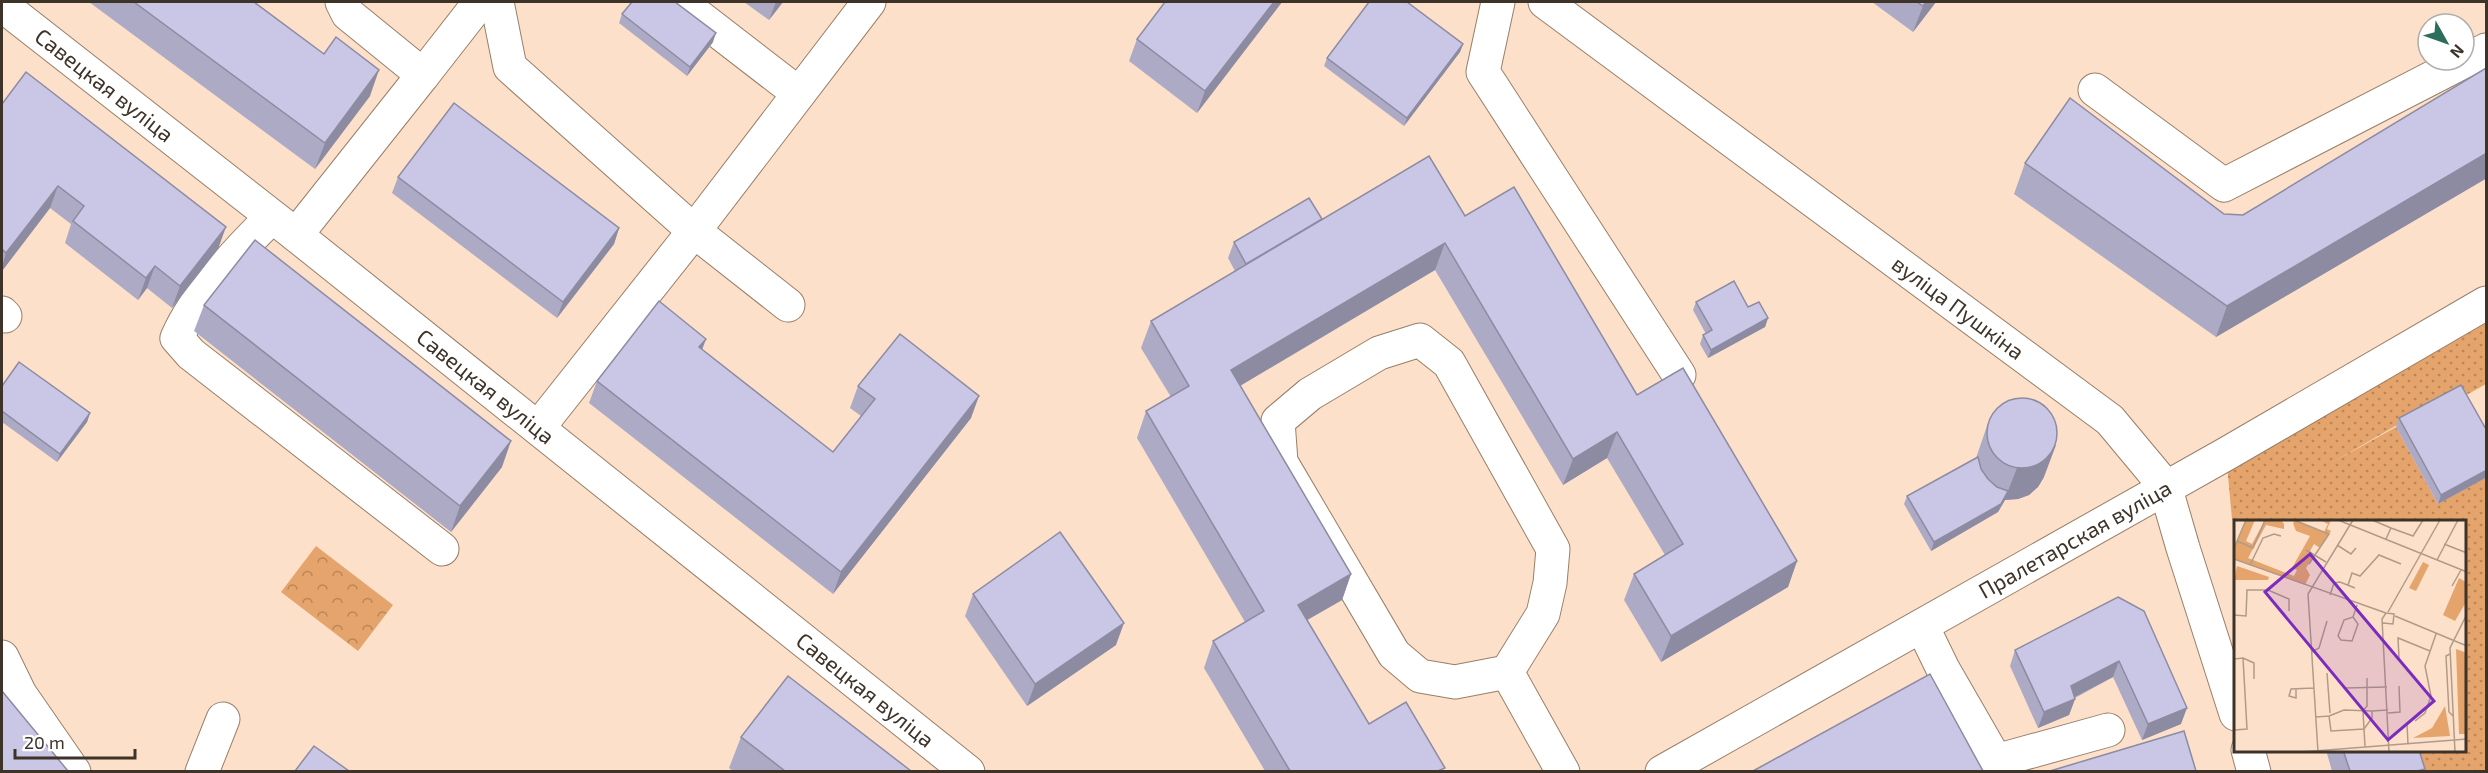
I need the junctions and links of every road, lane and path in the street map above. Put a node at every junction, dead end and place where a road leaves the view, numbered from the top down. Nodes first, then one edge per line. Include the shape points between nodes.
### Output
1 (342, 2) edge
2 (480, 2) edge
3 (497, 2) edge
4 (680, 2) edge
5 (869, 2) edge
6 (1498, 2) edge
7 (1545, 2) edge
8 (2, 5) edge
9 (2486, 52) edge
10 (423, 75) junction
11 (2096, 90) dead end
12 (798, 93) junction
13 (284, 226) junction
14 (694, 231) junction
15 (2487, 303) edge
16 (788, 305) dead end
17 (1679, 375) edge
18 (538, 428) junction
19 (2165, 486) junction
20 (442, 549) dead end
21 (1922, 626) junction
22 (2, 657) edge
23 (1507, 672) junction
24 (2234, 708) edge
25 (223, 719) dead end
26 (2108, 730) dead end
27 (2249, 752) edge
28 (1994, 766) edge
29 (74, 771) edge
30 (202, 771) edge
31 (968, 771) edge
32 (1563, 771) edge
33 (1662, 771) edge
34 (2254, 771) edge

1 - 10 street via 348,14
2 - 10 street
3 - 14 street via 510,67
4 - 12 street
5 - 12 street
6 - 17 street via 1483,72
7 - 19 street, вуліца Пушкіна via 2110,420
8 - 13 street, Савецкая вуліца
9 - 11 street via 2224,185
10 - 13 street
12 - 14 street
13 - 18 street, Савецкая вуліца
13 - 20 street via 244,244 184,320 177,338 191,354
14 - 16 street
14 - 18 street
15 - 19 street, Пралетарская вуліца
18 - 31 street, Савецкая вуліца
19 - 21 street, Пралетарская вуліца
19 - 24 street, вуліца Пушкіна
21 - 28 street
21 - 33 street, Пралетарская вуліца
22 - 29 street via 20,694
23 - 23 street via 1543,614 1553,549 1449,363 1420,340 1379,353 1310,394 1278,421 1281,462 1394,654 1419,676 1455,682
23 - 32 street
25 - 30 street
26 - 28 street
27 - 34 street

